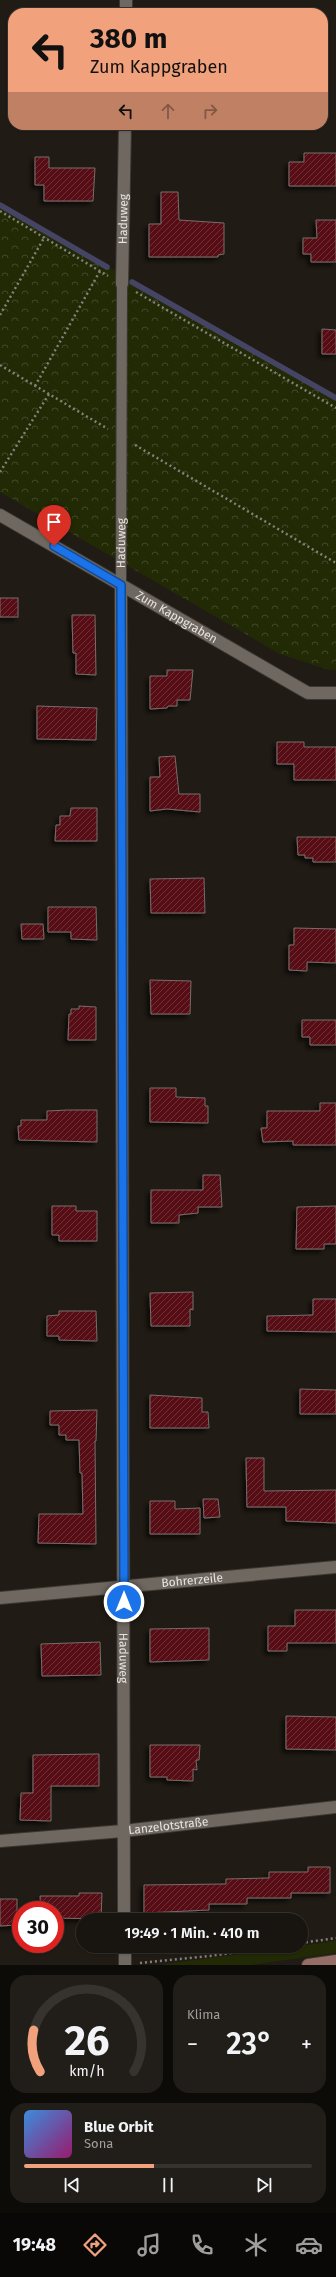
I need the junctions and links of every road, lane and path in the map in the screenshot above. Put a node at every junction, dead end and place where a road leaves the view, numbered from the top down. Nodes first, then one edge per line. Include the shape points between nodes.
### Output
1 (125, 130) edge
2 (0, 211) edge
3 (44, 238) junction
4 (100, 271) junction
5 (122, 284) junction
6 (0, 315) edge
7 (0, 365) edge
8 (35, 386) junction
9 (49, 394) junction
10 (336, 408) edge
11 (121, 436) junction
12 (0, 472) edge
13 (0, 515) edge
14 (336, 563) edge
15 (121, 585) junction
16 (336, 693) edge
17 (336, 1567) edge
18 (124, 1586) junction
19 (0, 1598) edge
20 (336, 1807) edge
21 (123, 1831) junction
22 (0, 1841) edge
23 (124, 1913) edge
24 (336, 1938) edge
25 (308, 1942) edge
26 (125, 1953) edge
27 (232, 1953) edge
28 (336, 1961) edge
29 (126, 1965) edge
30 (308, 1965) edge

1 - 5 street, Haduweg
2 - 3 path
3 - 4 path
3 - 6 path
4 - 5 path
4 - 8 path
5 - 10 path
5 - 11 lane, Haduweg
7 - 8 path
8 - 9 path
9 - 11 path
9 - 12 path
11 - 14 path
11 - 15 lane, Haduweg
13 - 15 street, Zum Kappgraben
15 - 16 street, Zum Kappgraben via 308,693
15 - 18 street, Haduweg
17 - 18 street, Bohrerzeile
18 - 19 street, Bohrerzeile
18 - 21 street, Haduweg
20 - 21 street, Lanzelotstraße
21 - 22 street, Lanzelotstraße
21 - 23 street, Haduweg
24 - 25 path
26 - 29 street
27 - 29 path
28 - 30 main road

